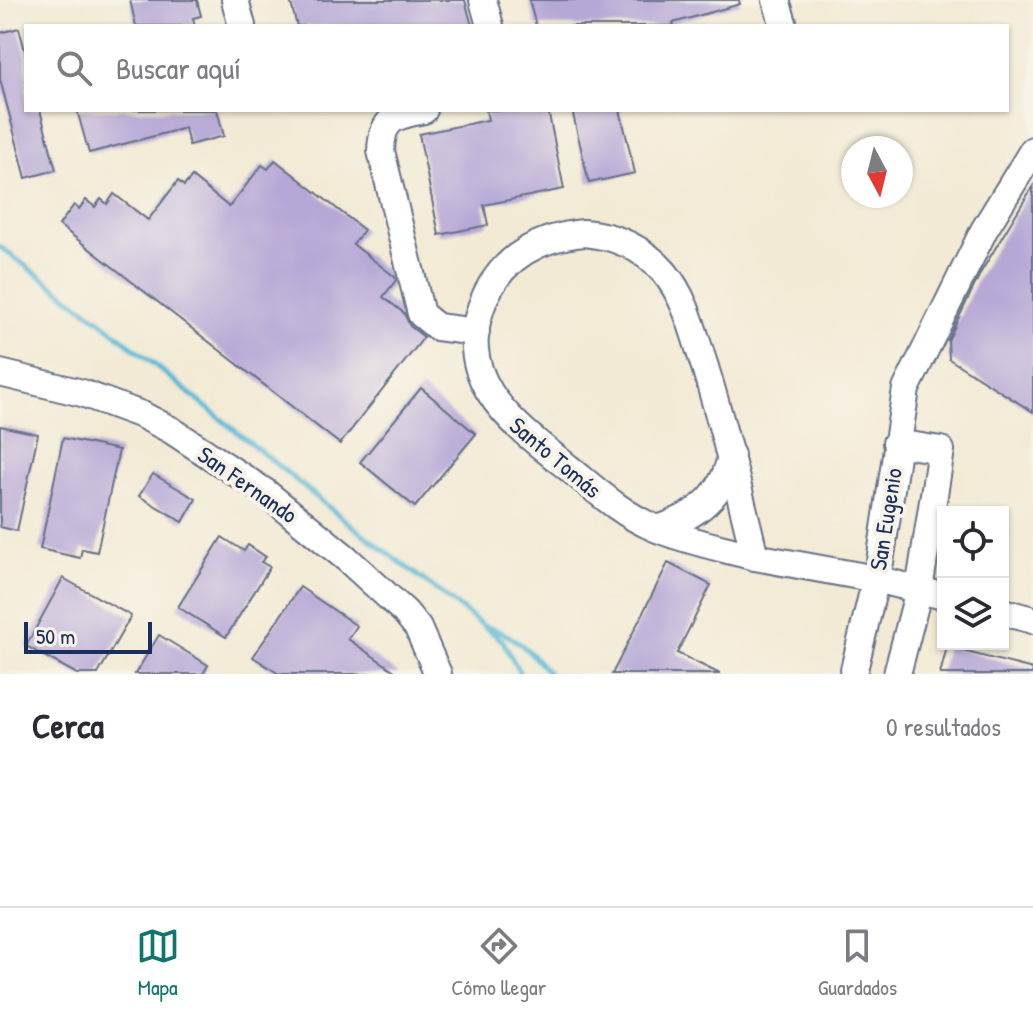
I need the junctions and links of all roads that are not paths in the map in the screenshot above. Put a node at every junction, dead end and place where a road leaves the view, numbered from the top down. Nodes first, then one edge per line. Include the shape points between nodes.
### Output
1 (235, 0) edge
2 (483, 0) edge
3 (776, 0) edge
4 (241, 24) edge
5 (489, 24) edge
6 (783, 24) edge
7 (415, 112) edge
8 (1033, 150) edge
9 (476, 332) junction
10 (0, 373) edge
11 (896, 443) junction
12 (731, 455) junction
13 (658, 529) junction
14 (755, 557) junction
15 (876, 579) junction
16 (931, 593) edge
17 (1009, 614) edge
18 (1033, 620) edge
19 (438, 674) edge
20 (853, 674) edge
21 (897, 674) edge

1 - 4 street
2 - 5 street
3 - 6 street
7 - 9 street via 389,121 381,151 421,314 443,329
8 - 11 street via 984,230 921,355 906,389
9 - 12 street, Santo Tomás via 498,275 535,244 584,233 635,247 662,270 680,296
9 - 13 street, Santo Tomás via 483,382 510,421 612,503
10 - 19 street, San Fernando via 82,393 142,415 265,492 405,612 430,650
11 - 15 street, San Eugenio
11 - 16 street, San Eugenio via 941,450
12 - 13 street via 728,472 707,503
12 - 14 street, Santo Tomás
13 - 14 street, Santo Tomás
14 - 15 street, Santo Tomás
15 - 16 street, Santo Tomás
15 - 20 street, San Eugenio
16 - 21 street, San Eugenio
17 - 18 street

